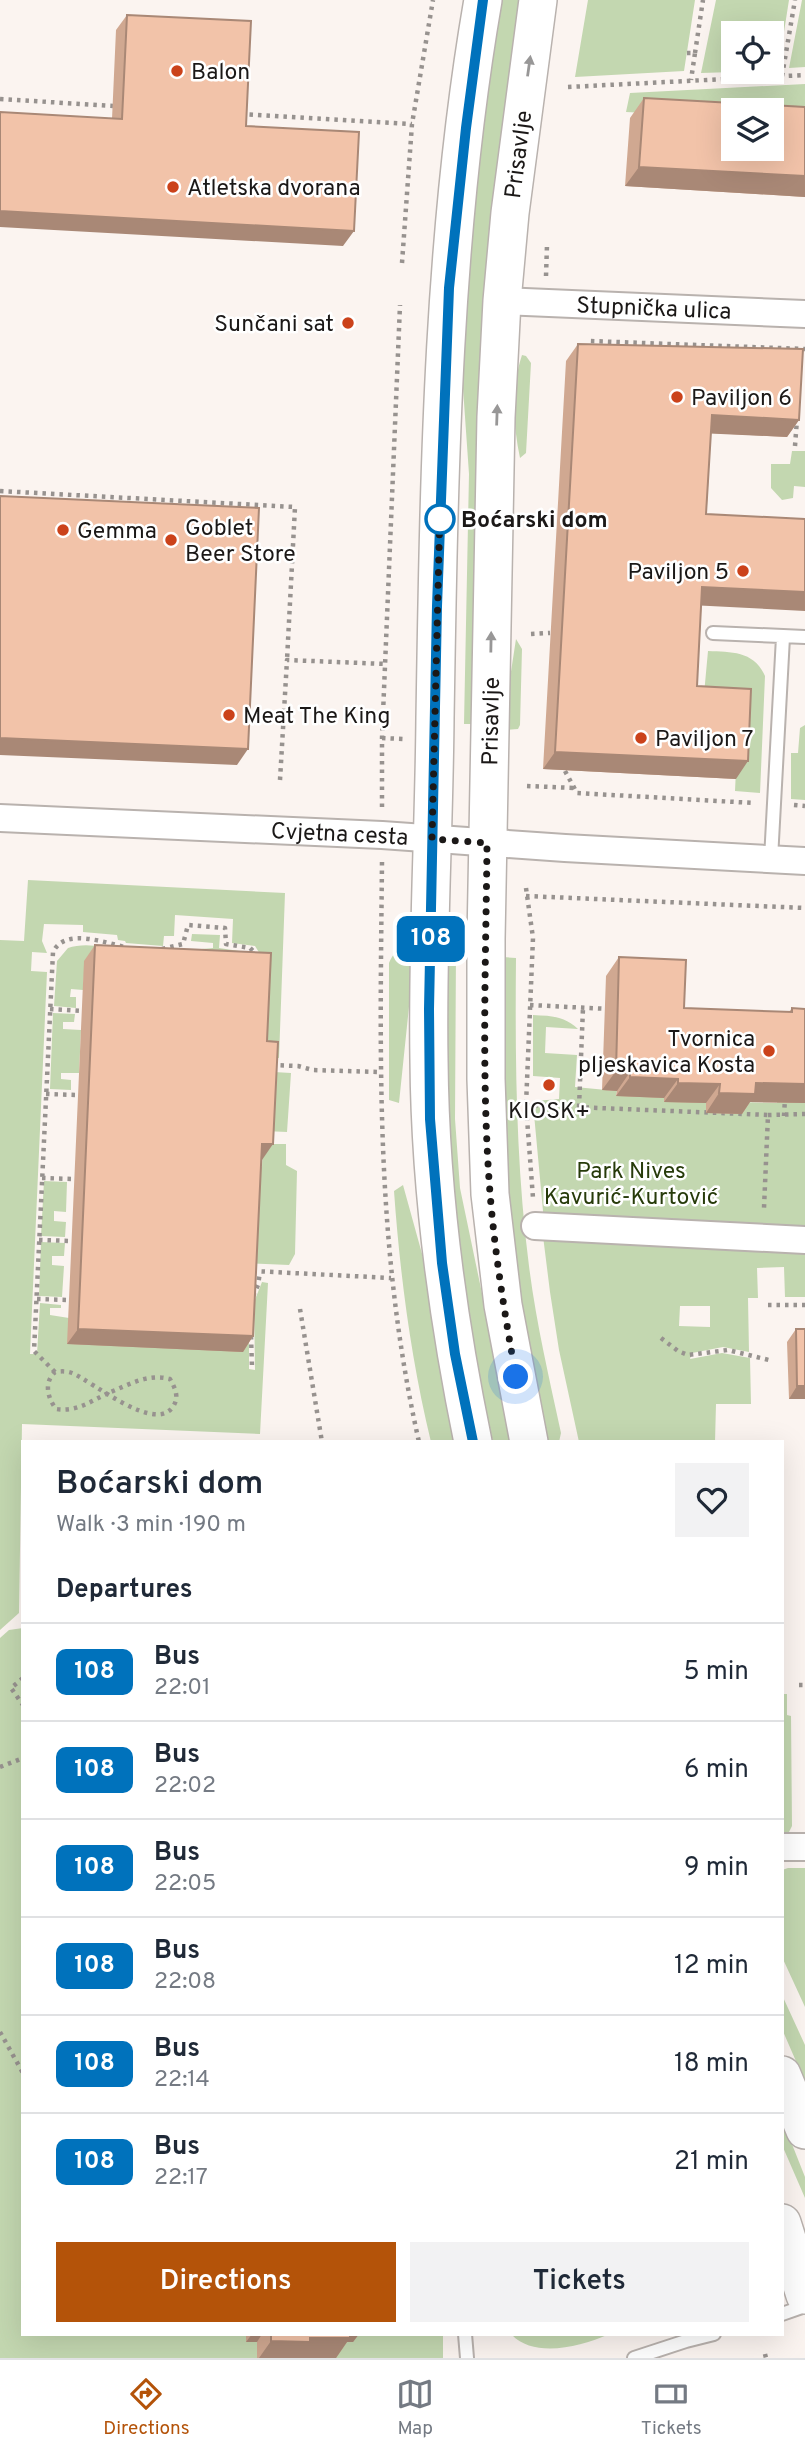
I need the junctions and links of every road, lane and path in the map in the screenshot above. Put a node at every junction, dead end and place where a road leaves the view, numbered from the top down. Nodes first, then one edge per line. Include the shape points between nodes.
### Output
1 (433, 0) edge
2 (483, 0) edge
3 (538, 0) edge
4 (703, 0) edge
5 (795, 0) edge
6 (687, 53) dead end
7 (695, 53) junction
8 (784, 64) edge
9 (805, 75) edge
10 (784, 76) edge
11 (721, 79) edge
12 (691, 80) junction
13 (568, 87) dead end
14 (0, 99) edge
15 (113, 106) dead end
16 (237, 114) edge
17 (412, 124) junction
18 (547, 245) dead end
19 (402, 263) dead end
20 (546, 278) dead end
21 (502, 301) junction
22 (400, 304) dead end
23 (805, 314) edge
24 (805, 349) edge
25 (585, 352) edge
26 (798, 408) edge
27 (795, 446) edge
28 (0, 491) edge
29 (535, 522) dead end
30 (557, 523) dead end
31 (713, 633) dead end
32 (531, 634) dead end
33 (550, 634) dead end
34 (783, 637) junction
35 (805, 637) edge
36 (287, 660) junction
37 (386, 664) junction
38 (565, 771) edge
39 (280, 780) dead end
40 (527, 786) dead end
41 (575, 788) junction
42 (774, 804) junction
43 (382, 816) dead end
44 (0, 818) edge
45 (432, 839) junction
46 (487, 843) junction
47 (382, 858) dead end
48 (771, 859) junction
49 (805, 861) edge
50 (526, 888) dead end
51 (526, 896) junction
52 (805, 908) edge
53 (136, 949) edge
54 (156, 950) edge
55 (260, 961) edge
56 (530, 1005) junction
57 (583, 1008) junction
58 (50, 1009) junction
59 (611, 1009) dead end
60 (82, 1011) dead end
61 (269, 1065) edge
62 (379, 1072) junction
63 (785, 1090) edge
64 (46, 1094) junction
65 (78, 1095) dead end
66 (526, 1105) junction
67 (579, 1107) junction
68 (805, 1114) edge
69 (768, 1115) junction
70 (784, 1116) junction
71 (42, 1178) junction
72 (74, 1178) dead end
73 (535, 1226) joint
74 (762, 1238) junction
75 (39, 1240) junction
76 (805, 1240) edge
77 (72, 1241) dead end
78 (248, 1271) edge
79 (260, 1272) junction
80 (391, 1278) junction
81 (252, 1297) edge
82 (37, 1299) junction
83 (69, 1300) dead end
84 (768, 1305) dead end
85 (805, 1305) edge
86 (300, 1309) dead end
87 (251, 1333) edge
88 (661, 1338) dead end
89 (769, 1360) dead end
90 (252, 1367) dead end
91 (55, 1372) junction
92 (108, 1393) junction
93 (322, 1440) edge
94 (419, 1440) edge
95 (473, 1440) edge
96 (529, 1440) edge
97 (21, 1680) edge
98 (21, 1702) edge
99 (21, 1759) edge
100 (0, 1767) edge
101 (784, 1847) edge
102 (805, 1847) edge
103 (0, 2032) edge
104 (21, 2069) edge
105 (784, 2080) edge
106 (805, 2130) edge
107 (784, 2229) edge
108 (805, 2295) edge
109 (805, 2306) edge
110 (784, 2313) edge
111 (465, 2336) edge
112 (685, 2337) edge
113 (467, 2358) edge
114 (635, 2358) edge

1 - 17 path
2 - 45 street via 449,288
21 -> 3 street, Prisavlje
4 - 7 path
5 - 8 path
6 - 7 path
7 - 12 path
9 - 10 path
11 - 12 path
12 - 13 path
14 - 15 path
16 - 17 path
17 - 19 path
18 - 20 path
21 - 23 street, Stupnička ulica
46 -> 21 street, Prisavlje
22 - 37 path
24 - 25 path via 590,341
26 - 27 path
28 - 36 path via 295,507
29 - 30 path
31 - 34 lane
32 - 33 path
34 - 35 lane
34 - 42 lane
36 - 37 path
36 - 39 path
37 - 43 path
38 - 41 path
40 - 41 path
41 - 42 path via 577,793
42 - 48 lane
44 - 45 street, Cvjetna cesta
45 - 46 street, Cvjetna cesta
45 - 95 street via 430,1119 442,1263
46 - 48 street, Cvjetna cesta
46 - 96 street, Prisavlje via 490,1194 503,1305
47 - 62 path
48 - 49 street, Cvjetna cesta
50 - 51 path
51 - 52 path
51 - 56 path via 533,938
53 - 58 path via 83,939 57,944
54 - 55 path via 183,944 188,925 225,928 226,944 250,948
56 - 57 path
56 - 66 path
57 - 59 path
57 - 67 path
58 - 60 path
58 - 64 path
61 - 62 path
62 - 80 path
63 - 70 path
64 - 65 path
64 - 71 path
66 - 67 path
66 - 73 path
67 - 69 path
68 - 70 path
69 - 70 path
69 - 74 path
71 - 72 path
71 - 75 path
73 - 74 street
74 - 76 street
75 - 77 path
75 - 82 path
78 - 79 path
79 - 80 path
79 - 81 path
80 - 94 path
82 - 83 path
82 - 91 path via 34,1351
84 - 85 path
86 - 93 path
87 - 90 path
88 - 89 path via 688,1355 728,1350
91 - 92 path via 70,1372
91 - 92 path via 47,1387 56,1409 82,1407
92 - 92 path via 152,1415 166,1413 177,1397 170,1379 150,1376
97 - 98 path via 11,1688
99 - 100 path
101 - 102 street
103 - 104 path
105 - 106 street
107 - 108 street
109 - 110 lane
111 - 113 lane
112 - 114 lane

